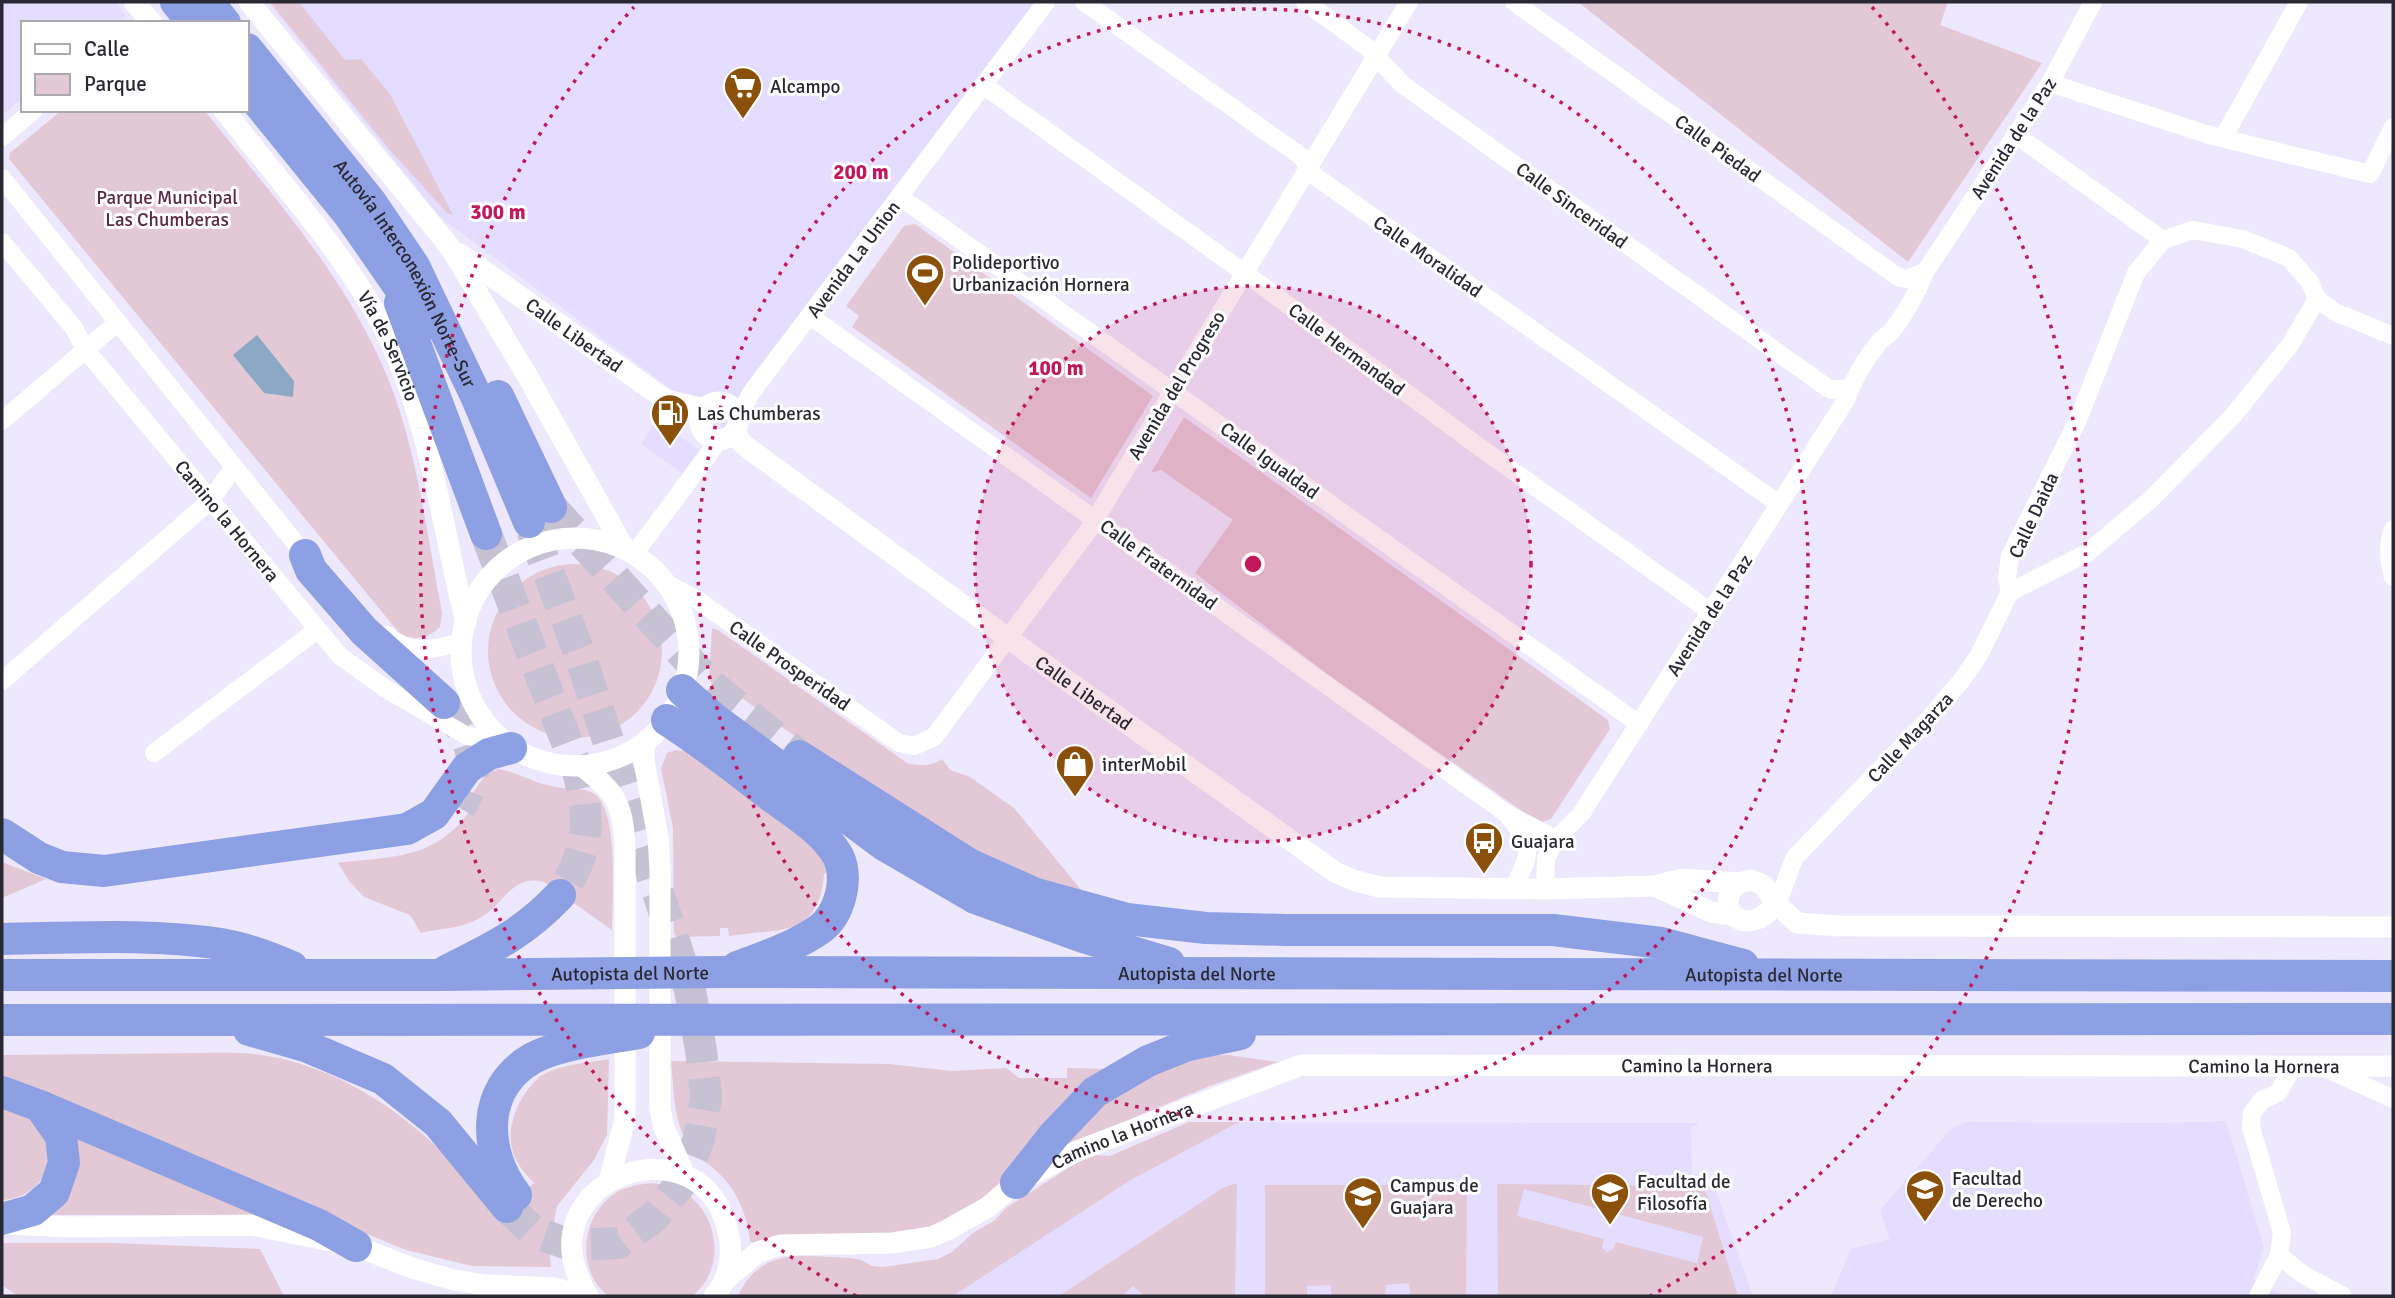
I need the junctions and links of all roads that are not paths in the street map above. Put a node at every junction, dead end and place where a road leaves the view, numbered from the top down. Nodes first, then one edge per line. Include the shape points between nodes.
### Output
1 (176, 2) edge
2 (208, 2) edge
3 (249, 2) edge
4 (1046, 2) edge
5 (1084, 2) edge
6 (1305, 2) edge
7 (1409, 2) edge
8 (1514, 2) edge
9 (2093, 2) edge
10 (2299, 2) edge
11 (191, 21) edge
12 (223, 21) edge
13 (248, 50) edge
14 (1376, 57) junction
15 (2050, 83) junction
16 (983, 85) junction
17 (248, 90) edge
18 (32, 112) edge
19 (226, 112) edge
20 (2393, 127) edge
21 (2016, 135) junction
22 (2, 137) edge
23 (2223, 138) junction
24 (1307, 169) junction
25 (2, 178) edge
26 (900, 197) junction
27 (2164, 240) junction
28 (2, 243) edge
29 (450, 247) junction
30 (401, 267) junction
31 (1925, 272) junction
32 (1244, 273) junction
33 (1898, 277) junction
34 (2317, 299) junction
35 (810, 316) junction
36 (118, 322) junction
37 (2393, 337) edge
38 (1881, 340) junction
39 (85, 349) junction
40 (1850, 388) junction
41 (1172, 390) junction
42 (705, 409) junction
43 (2, 421) edge
44 (730, 430) junction
45 (234, 467) junction
46 (210, 501) junction
47 (1779, 504) junction
48 (1095, 518) junction
49 (2393, 528) edge
50 (629, 551) junction
51 (304, 555) junction
52 (2393, 577) edge
53 (666, 583) junction
54 (2010, 592) junction
55 (1711, 612) junction
56 (317, 630) junction
57 (463, 633) junction
58 (1009, 639) junction
59 (2, 681) edge
60 (682, 690) junction
61 (444, 703) tunnel mouth
62 (667, 720) junction
63 (1639, 724) junction
64 (506, 744) junction
65 (644, 744) junction
66 (914, 746) joint
67 (154, 753) dead end
68 (799, 756) tunnel mouth
69 (584, 768) junction
70 (460, 808) tunnel mouth
71 (1507, 814) junction
72 (2, 834) edge
73 (1556, 839) junction
74 (1790, 867) junction
75 (127, 868) junction
76 (1748, 882) junction
77 (1655, 886) junction
78 (1513, 889) junction
79 (1545, 889) junction
80 (560, 895) tunnel mouth
81 (1776, 903) junction
82 (1733, 915) junction
83 (2393, 927) edge
84 (2, 939) edge
85 (724, 972) junction
86 (310, 974) junction
87 (1207, 974) junction
88 (2, 975) edge
89 (439, 975) junction
90 (1782, 975) junction
91 (2393, 976) edge
92 (708, 1019) junction
93 (2393, 1019) edge
94 (2, 1020) edge
95 (214, 1020) junction
96 (1306, 1021) junction
97 (2319, 1065) junction
98 (2393, 1066) edge
99 (2293, 1067) junction
100 (2, 1093) edge
101 (2393, 1099) edge
102 (40, 1106) junction
103 (685, 1175) junction
104 (609, 1181) junction
105 (1016, 1183) junction
106 (2, 1221) edge
107 (356, 1246) junction
108 (2279, 1255) junction
109 (718, 1291) edge
110 (585, 1296) edge
111 (2258, 1296) edge
112 (2343, 1296) edge

1 - 11 highway
2 - 12 highway
3 - 29 street
4 - 16 street, Avenida La Union
5 - 24 street, Calle Moralidad via 1302,157
6 - 14 street, Calle Sinceridad
7 - 14 street, Avenida del Progreso
8 - 33 street, Calle Piedad
9 - 15 street, Avenida de la Paz
10 - 23 street
13 - 30 highway, Autovía Interconexión Norte-Sur via 370,201
14 - 24 street, Avenida del Progreso
14 - 40 street, Calle Sinceridad via 1403,85 1822,384 1831,390
15 - 21 street, Avenida de la Paz
15 - 23 street
16 - 26 street, Avenida La Union
16 - 32 street, Calle Hermandad
17 - 30 highway, Autovía Interconexión Norte-Sur via 350,216
18 - 22 street
19 - 57 street, Vía de Servicio via 346,266 382,327 433,467
20 - 23 street via 2370,174
21 - 27 street
21 - 31 street, Avenida de la Paz
24 - 32 street, Avenida del Progreso
24 - 47 street, Calle Moralidad
25 - 36 street, Camino la Hornera
26 - 35 street, Avenida La Union
26 - 41 street, Calle Igualdad
27 - 34 street via 2193,230 2243,239 2290,258 2310,282
27 - 54 street, Calle Daida via 2136,273 2077,422 2010,556
28 - 39 street, Camino la Hornera via 74,328
29 - 42 street, Calle Libertad via 666,400
29 - 50 street
30 - 30 highway, Autovía Interconexión Norte-Sur via 477,398 520,522
31 - 33 street
31 - 38 street, Avenida de la Paz via 1891,333
32 - 41 street, Avenida del Progreso
32 - 55 street, Calle Hermandad
33 - 38 street, Avenida de la Paz via 1901,297 1883,327
34 - 37 street via 2335,312
34 - 54 street, Calle Daida via 2290,345 2232,417 2150,500 2087,553
35 - 44 street, Avenida La Union via 746,400
35 - 48 street, Calle Fraternidad
36 - 39 street
36 - 45 street, Camino la Hornera
38 - 40 street, Avenida de la Paz
39 - 43 street
39 - 46 street, Camino la Hornera
40 - 47 street, Avenida de la Paz
41 - 48 street, Avenida del Progreso
41 - 63 street, Calle Igualdad
42 - 44 street via 702,429 710,438
42 - 44 street via 713,402 735,410
44 - 50 street, Avenida La Union
44 - 58 street, Calle Libertad via 744,445
45 - 46 street
45 - 51 street, Camino la Hornera
46 - 56 street, Camino la Hornera
46 - 59 street
47 - 55 street, Avenida de la Paz
48 - 58 street, Avenida del Progreso
48 - 71 street, Calle Fraternidad
49 - 52 street via 2389,562
50 - 53 street
50 - 57 street via 596,540 553,540 530,547 495,570 478,590
51 - 57 street, Camino la Hornera via 388,637 406,648 420,651
51 - 61 highway via 311,570 363,631
53 - 60 street via 685,621 690,657
53 - 66 street, Calle Prosperidad via 699,601 899,743
54 - 74 street, Calle Magarza via 1961,681
55 - 63 street, Avenida de la Paz
56 - 64 street, Camino la Hornera via 340,656 386,689 467,736
56 - 67 street
57 - 64 street via 466,685 485,722
58 - 66 street, Avenida del Progreso via 934,737
58 - 78 street, Calle Libertad via 1335,872 1379,887
60 - 62 street
60 - 87 highway via 884,845 975,898 1118,949
62 - 65 street
62 - 85 highway via 804,821 831,845 839,859 842,894 821,928
63 - 73 street, Avenida de la Paz via 1580,814
64 - 69 street via 541,763
64 - 75 highway via 467,768 434,814 407,830
65 - 69 street via 618,759
65 - 103 street via 658,837 660,1109
68 - 90 highway via 969,864 1036,894 1127,919 1206,928 1553,930 1661,943
69 - 104 street via 617,799 623,823 625,1119
70 - 75 highway via 436,832 410,846 240,872
71 - 73 street, Calle Fraternidad
71 - 78 street, Calle Fraternidad via 1529,850
72 - 75 highway via 62,867
73 - 79 street, Avenida de la Paz via 1546,858
74 - 76 street, Calle Magarza via 1769,879
74 - 81 street, Calle Magarza
76 - 77 street, Calle Libertad via 1682,879
76 - 81 street via 1763,885
76 - 82 street via 1730,892 1728,904
77 - 79 street, Calle Libertad
77 - 82 street via 1712,912
78 - 79 street, Calle Libertad
80 - 89 highway via 509,940
81 - 82 street via 1752,922
81 - 83 street via 1797,923 1839,926
84 - 86 highway via 152,938 222,944
85 - 87 highway, Autopista del Norte
85 - 89 highway, Autopista del Norte
86 - 88 highway, Autopista del Norte
86 - 89 highway, Autopista del Norte
87 - 90 highway, Autopista del Norte
90 - 91 highway, Autopista del Norte
92 - 95 highway
92 - 95 highway via 567,1047 534,1058 515,1072 497,1098 491,1130 495,1158 513,1203 438,1123 383,1079 308,1047
92 - 96 highway
93 - 96 highway
94 - 95 highway
96 - 105 highway via 1188,1045 1124,1074 1095,1092
97 - 98 street
97 - 99 street, Camino la Hornera
97 - 101 street, Camino la Hornera
99 - 105 street, Camino la Hornera via 1301,1065 1110,1138
99 - 108 street via 2278,1093 2262,1100 2252,1113 2251,1127 2282,1233
100 - 102 highway
102 - 106 highway via 61,1136 64,1163 46,1202
102 - 107 highway via 318,1225
103 - 104 street via 659,1168 633,1171
103 - 109 street via 710,1193 726,1219 732,1249
104 - 110 street via 582,1208 575,1226 573,1264
105 - 109 street, Camino la Hornera via 963,1223 931,1237 892,1243 780,1245 758,1252
106 - 107 street via 72,1227 251,1225
107 - 110 street via 454,1280 555,1287
108 - 111 street
108 - 112 street via 2302,1274

